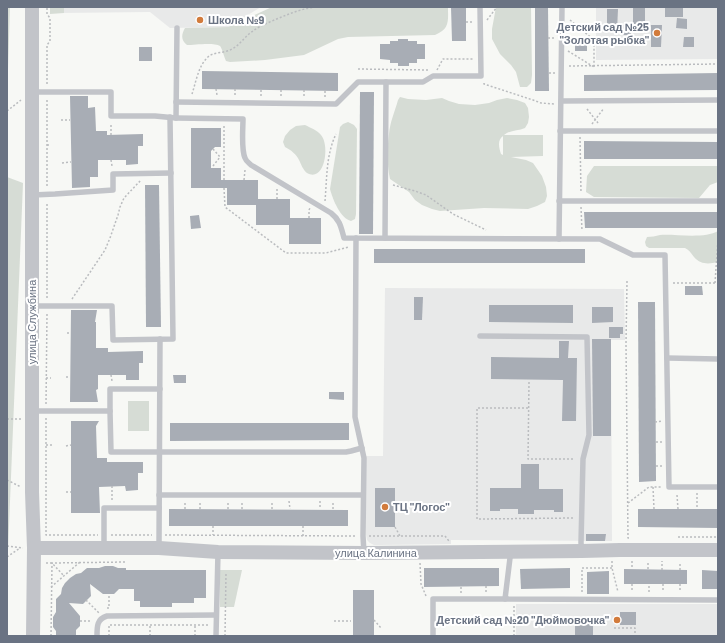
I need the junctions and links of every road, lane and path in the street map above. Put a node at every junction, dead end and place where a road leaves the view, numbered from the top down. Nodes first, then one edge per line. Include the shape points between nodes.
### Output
1 (32, 7) edge
2 (47, 7) edge
3 (315, 7) edge
4 (480, 7) edge
5 (497, 7) edge
6 (562, 10) edge
7 (177, 28) dead end
8 (480, 30) junction
9 (561, 47) junction
10 (481, 58) junction
11 (718, 64) edge
12 (404, 66) dead end
13 (561, 66) junction
14 (594, 67) junction
15 (358, 70) dead end
16 (404, 70) junction
17 (430, 70) dead end
18 (437, 70) dead end
19 (481, 76) junction
20 (386, 82) junction
21 (47, 92) junction
22 (32, 95) junction
23 (718, 100) edge
24 (581, 101) junction
25 (610, 101) junction
26 (176, 102) junction
27 (190, 102) junction
28 (561, 102) junction
29 (7, 111) edge
30 (173, 118) junction
31 (224, 119) junction
32 (595, 119) junction
33 (61, 120) dead end
34 (70, 120) dead end
35 (111, 126) dead end
36 (560, 131) junction
37 (583, 131) junction
38 (604, 131) junction
39 (718, 131) edge
40 (336, 134) dead end
41 (111, 135) dead end
42 (47, 145) junction
43 (51, 145) dead end
44 (213, 149) dead end
45 (220, 157) junction
46 (224, 157) junction
47 (112, 160) dead end
48 (71, 162) dead end
49 (62, 163) dead end
50 (249, 164) junction
51 (112, 166) dead end
52 (213, 166) dead end
53 (147, 173) junction
54 (171, 173) junction
55 (224, 180) dead end
56 (244, 180) dead end
57 (280, 182) junction
58 (386, 183) junction
59 (224, 188) dead end
60 (32, 195) junction
61 (47, 195) junction
62 (277, 199) dead end
63 (560, 201) junction
64 (581, 201) junction
65 (718, 201) edge
66 (325, 209) junction
67 (356, 238) junction
68 (385, 238) junction
69 (498, 238) junction
70 (559, 239) junction
71 (582, 239) junction
72 (718, 239) edge
73 (356, 244) junction
74 (627, 281) dead end
75 (665, 283) junction
76 (715, 283) junction
77 (718, 283) edge
78 (32, 306) junction
79 (47, 306) junction
80 (67, 306) junction
81 (70, 333) dead end
82 (67, 334) dead end
83 (480, 336) dead end
84 (160, 339) junction
85 (667, 358) junction
86 (718, 359) edge
87 (111, 375) dead end
88 (66, 377) dead end
89 (70, 377) dead end
90 (46, 378) junction
91 (51, 378) dead end
92 (112, 382) dead end
93 (529, 382) dead end
94 (160, 389) junction
95 (528, 408) junction
96 (46, 411) junction
97 (110, 411) junction
98 (32, 415) junction
99 (7, 419) edge
100 (46, 445) junction
101 (52, 445) dead end
102 (66, 446) dead end
103 (71, 446) dead end
104 (362, 448) junction
105 (159, 452) junction
106 (583, 459) junction
107 (7, 480) edge
108 (112, 486) dead end
109 (653, 487) junction
110 (669, 487) junction
111 (677, 487) junction
112 (697, 487) junction
113 (718, 487) edge
114 (32, 492) junction
115 (66, 492) dead end
116 (71, 492) dead end
117 (112, 495) dead end
118 (363, 495) junction
119 (159, 496) junction
120 (628, 503) junction
121 (159, 508) junction
122 (654, 509) dead end
123 (678, 509) dead end
124 (697, 509) dead end
125 (718, 510) edge
126 (528, 514) dead end
127 (528, 518) junction
128 (582, 518) junction
129 (213, 526) dead end
130 (303, 526) dead end
131 (395, 527) dead end
132 (213, 536) junction
133 (303, 536) junction
134 (363, 536) junction
135 (400, 536) junction
136 (718, 537) edge
137 (628, 538) junction
138 (636, 538) dead end
139 (673, 538) dead end
140 (104, 541) junction
141 (159, 542) junction
142 (450, 542) dead end
143 (7, 546) edge
144 (20, 548) junction
145 (34, 548) junction
146 (718, 550) edge
147 (582, 551) junction
148 (218, 552) junction
149 (512, 552) junction
150 (364, 553) junction
151 (616, 555) junction
152 (7, 557) edge
153 (420, 558) dead end
154 (80, 562) junction
155 (126, 562) dead end
156 (44, 563) dead end
157 (52, 563) junction
158 (598, 568) junction
159 (612, 568) junction
160 (226, 570) dead end
161 (598, 572) dead end
162 (64, 576) junction
163 (51, 587) junction
164 (427, 599) dead end
165 (505, 599) junction
166 (514, 599) junction
167 (582, 599) junction
168 (620, 599) junction
169 (86, 600) dead end
170 (718, 600) edge
171 (47, 606) dead end
172 (51, 606) junction
173 (216, 615) junction
174 (103, 617) junction
175 (374, 620) dead end
176 (334, 621) dead end
177 (351, 621) dead end
178 (150, 625) junction
179 (195, 625) junction
180 (216, 625) junction
181 (381, 628) dead end
182 (614, 628) dead end
183 (33, 636) edge
184 (51, 636) edge
185 (97, 636) edge
186 (109, 636) edge
187 (150, 636) edge
188 (195, 636) edge
189 (216, 636) edge
190 (224, 636) edge
191 (432, 636) edge
192 (514, 636) edge
193 (635, 636) edge

1 - 22 street, улица Службина
2 - 21 path via 50,18 50,41 47,45
3 - 27 path via 295,12 262,26 246,36 233,49 208,56 198,73
4 - 8 lane
5 - 8 path
6 - 9 lane
6 - 14 path via 594,40
7 - 26 lane
8 - 10 lane
9 - 13 lane
9 - 14 path
10 - 18 path via 443,59
10 - 19 lane
11 - 14 path
12 - 16 path
13 - 14 path
13 - 28 lane
15 - 16 path
16 - 17 path
19 - 20 lane via 433,76 423,82
19 - 28 path via 484,84 541,104
20 - 27 lane via 358,82 336,104
20 - 58 lane
21 - 22 lane
21 - 30 lane via 111,92 111,116
21 - 42 path
22 - 29 path via 20,100
22 - 60 street, улица Службина
23 - 25 lane
24 - 25 lane
24 - 28 lane
24 - 32 path
25 - 32 path
26 - 27 lane
26 - 30 lane
28 - 36 lane
30 - 31 lane
30 - 54 lane
31 - 46 path
31 - 50 lane via 243,119 243,151
32 - 37 path
32 - 38 path
33 - 34 path
35 - 41 path
36 - 37 lane
36 - 63 lane
37 - 38 lane
37 - 64 path
38 - 39 lane
40 - 66 path via 329,152
42 - 43 path
42 - 61 path
44 - 45 path
45 - 46 path
45 - 52 path
46 - 55 path
47 - 51 path
48 - 49 path
50 - 56 path via 244,170
50 - 57 lane
53 - 54 lane
53 - 61 lane via 113,174 113,190
53 - 80 path via 124,198 104,250
54 - 84 lane via 173,339
57 - 62 path
57 - 66 lane
58 - 68 lane
58 - 69 path via 426,195 453,214
59 - 73 path via 224,207 286,253 326,253
60 - 61 lane
60 - 78 street, улица Службина
61 - 79 path
63 - 64 lane
63 - 70 lane
64 - 65 lane
64 - 71 path
66 - 67 lane via 339,221 344,238
67 - 68 lane
67 - 73 lane
68 - 69 lane
69 - 70 lane
70 - 71 lane
71 - 75 lane via 600,239 633,255 665,255
72 - 76 path
73 - 104 lane via 355,417
74 - 120 path
75 - 76 path
75 - 85 lane
76 - 77 path
78 - 79 lane
78 - 98 street, улица Службина
79 - 80 lane
79 - 90 path
80 - 84 lane via 112,306 113,340
81 - 82 path
83 - 106 lane via 587,337 589,435
84 - 94 lane
85 - 86 lane
85 - 110 lane
87 - 92 path
88 - 89 path
90 - 91 path
90 - 96 path
93 - 95 path
94 - 97 lane via 110,389
94 - 105 lane
95 - 106 path via 528,459
95 - 127 path via 477,408 477,519
96 - 97 lane
96 - 98 lane
96 - 100 path
97 - 105 lane via 111,452
98 - 99 path
98 - 114 street, улица Службина
100 - 101 path
100 - 140 path via 46,535
102 - 103 path
104 - 105 lane via 351,452
104 - 118 lane
105 - 119 lane
106 - 128 lane
107 - 114 path
108 - 117 path
109 - 110 path
109 - 120 path via 649,487
109 - 122 path
110 - 111 lane
111 - 112 lane
111 - 123 path
112 - 113 lane
112 - 124 path
113 - 125 path
114 - 145 street, улица Службина
115 - 116 path
118 - 119 lane
118 - 134 lane
119 - 121 lane
120 - 137 path
121 - 140 lane via 104,508
121 - 141 lane
126 - 127 path
127 - 128 path
128 - 147 lane
129 - 132 path
130 - 133 path
131 - 135 path
132 - 133 path
132 - 141 path
133 - 134 path
134 - 135 path
134 - 150 lane
135 - 142 path via 445,536
136 - 139 path
137 - 138 path
137 - 151 path via 628,544 620,544
140 - 141 street, улица Калинина
140 - 141 path
140 - 145 street, улица Калинина
141 - 148 street, улица Калинина
143 - 144 path
144 - 145 path
144 - 152 path
145 - 183 street, улица Службина
146 - 151 street, улица Калинина
147 - 149 street, улица Калинина
147 - 151 street, улица Калинина
148 - 150 street, улица Калинина
148 - 173 lane
149 - 150 street, улица Калинина
149 - 165 lane
151 - 159 path
153 - 164 path via 420,584
154 - 155 path
154 - 157 path
154 - 162 path
156 - 157 path
157 - 162 path
157 - 163 path
158 - 159 path
158 - 161 path
158 - 167 path via 582,568
159 - 168 path
160 - 190 path
162 - 163 path
163 - 172 path
165 - 166 lane
165 - 191 lane via 433,599
166 - 167 lane
166 - 192 path
167 - 168 lane
168 - 170 lane
169 - 174 path
171 - 172 path
172 - 184 path
173 - 174 lane
173 - 180 lane
174 - 185 lane via 97,625
175 - 181 path
176 - 177 path
178 - 179 path
178 - 186 path via 109,625
178 - 187 path
179 - 180 path
179 - 188 path
180 - 189 lane
182 - 193 path via 635,628

